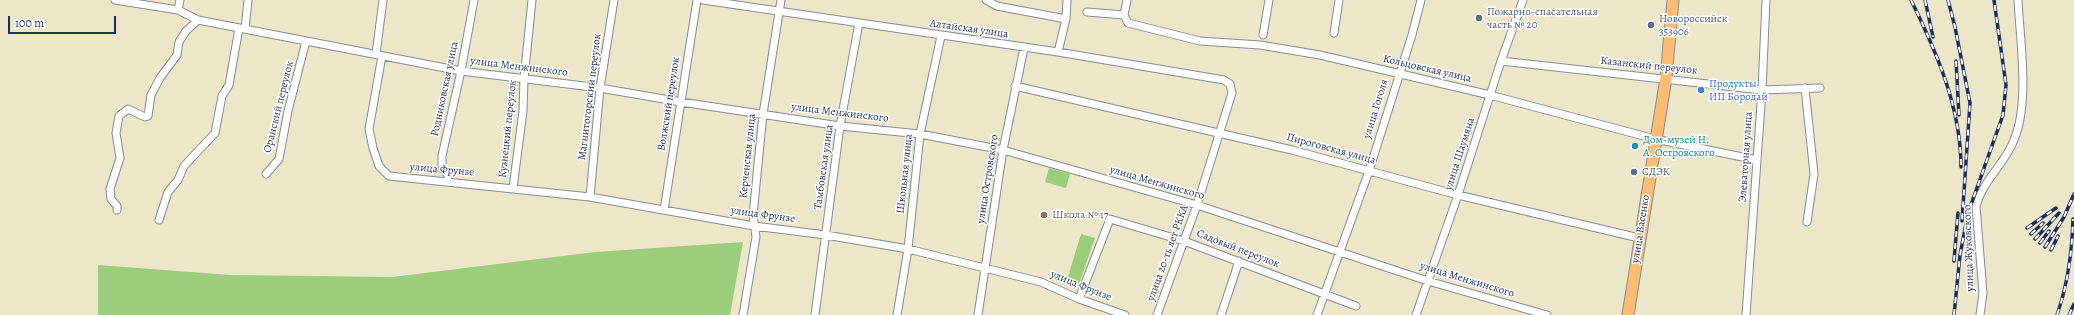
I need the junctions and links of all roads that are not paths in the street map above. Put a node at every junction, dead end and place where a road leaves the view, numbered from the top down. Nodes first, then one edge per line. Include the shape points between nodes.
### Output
1 (115, 0) edge
2 (180, 0) edge
3 (248, 0) edge
4 (383, 0) edge
5 (474, 0) edge
6 (532, 0) edge
7 (614, 0) edge
8 (696, 0) edge
9 (703, 0) edge
10 (781, 0) edge
11 (988, 0) edge
12 (1067, 0) edge
13 (1126, 0) edge
14 (1269, 0) edge
15 (1339, 0) edge
16 (1421, 0) edge
17 (1524, 0) edge
18 (1673, 0) edge
19 (1766, 0) edge
20 (2018, 0) edge
21 (178, 10) junction
22 (780, 10) junction
23 (1090, 12) dead end
24 (1124, 15) junction
25 (198, 20) junction
26 (1066, 20) junction
27 (859, 23) junction
28 (242, 28) junction
29 (1334, 33) dead end
30 (1263, 35) dead end
31 (941, 36) junction
32 (306, 41) junction
33 (1024, 48) junction
34 (1058, 52) junction
35 (379, 55) junction
36 (1501, 61) junction
37 (461, 71) junction
38 (1398, 74) junction
39 (1666, 78) junction
40 (524, 79) junction
41 (1230, 84) joint
42 (1016, 86) junction
43 (600, 88) junction
44 (1805, 88) junction
45 (1820, 88) dead end
46 (1762, 90) junction
47 (1490, 95) junction
48 (681, 102) junction
49 (763, 114) junction
50 (840, 126) junction
51 (1220, 133) junction
52 (920, 134) junction
53 (1655, 139) junction
54 (1003, 150) junction
55 (1757, 160) junction
56 (1369, 171) junction
57 (266, 174) dead end
58 (448, 181) junction
59 (513, 188) junction
60 (1458, 195) junction
61 (590, 197) junction
62 (1197, 205) junction
63 (116, 210) dead end
64 (664, 210) junction
65 (159, 220) dead end
66 (1807, 222) dead end
67 (754, 226) junction
68 (826, 235) junction
69 (1639, 238) junction
70 (1184, 241) junction
71 (908, 249) junction
72 (1340, 250) junction
73 (1240, 261) junction
74 (986, 267) junction
75 (1428, 281) junction
76 (1323, 294) junction
77 (1079, 299) junction
78 (1356, 306) dead end
79 (743, 315) edge
80 (815, 315) edge
81 (897, 315) edge
82 (978, 315) edge
83 (1125, 315) edge
84 (1157, 315) edge
85 (1221, 315) edge
86 (1317, 315) edge
87 (1416, 315) edge
88 (1547, 315) edge
89 (1628, 315) edge
90 (1746, 315) edge
91 (1980, 315) edge

1 - 21 street, улица Менжинского
2 - 21 street
3 - 28 street
4 - 35 street
5 - 37 street, Родниковская улица
6 - 40 street, Кузнецкий переулок
7 - 43 street, Магнитогорский переулок
8 - 48 street, Волжский переулок
9 - 22 street, Алтайская улица
10 - 22 street, Керченская улица
11 - 26 street via 997,6
12 - 26 street
13 - 24 street
14 - 30 street
15 - 29 street
16 - 38 street, улица Гоголя
17 - 36 street, улица Шаумяна
18 - 39 main road, улица Васенко
19 - 46 street, Элеваторная улица
20 - 91 street, улица Жуковского via 2023,97 2020,120 2014,141 1980,192 1976,206 1983,293
21 - 25 street, улица Менжинского
22 - 27 street, Алтайская улица
22 - 49 street, Керченская улица
23 - 24 street
24 - 38 street, Кольцовская улица via 1128,23 1200,41 1260,45 1320,55
25 - 28 street, улица Менжинского
25 - 63 street via 179,42 178,55 160,78 151,95 148,116 128,109 118,116 116,132 120,158 110,189 111,199 117,206
26 - 34 street
27 - 31 street, Алтайская улица
27 - 50 street, Тамбовская улица
28 - 32 street, улица Менжинского
28 - 65 street via 229,85 222,96 215,133 184,166 178,180 168,192
31 - 33 street, Алтайская улица
31 - 52 street, Школьная улица
32 - 35 street, улица Менжинского
32 - 57 street, Оранский переулок via 279,159
33 - 34 street, Алтайская улица
33 - 42 street, улица Островского
34 - 41 street, Алтайская улица via 1224,80
35 - 37 street, улица Менжинского
35 - 58 street, улица Фрунзе via 369,129 379,166 389,176
36 - 39 street, Казанский переулок
36 - 47 street, улица Шаумяна
37 - 40 street, улица Менжинского
37 - 58 street, Родниковская улица via 442,156 442,168 448,175
38 - 47 street, Кольцовская улица
38 - 56 street, улица Гоголя
39 - 46 street, Казанский переулок
39 - 53 main road, улица Васенко
40 - 43 street, улица Менжинского
40 - 59 street, Кузнецкий переулок via 523,111
41 - 51 street, улица 20-ть лет РККА via 1232,93
42 - 51 street, Пироговская улица
42 - 54 street, улица Островского
43 - 48 street, улица Менжинского
43 - 61 street, Магнитогорский переулок
44 - 45 street, Казанский переулок
44 - 46 street, Казанский переулок
44 - 66 street via 1814,174
46 - 55 street, Элеваторная улица
47 - 53 street, Кольцовская улица
47 - 60 street, улица Шаумяна
48 - 49 street, улица Менжинского
48 - 64 street, Волжский переулок
49 - 50 street, улица Менжинского
49 - 67 street, Керченская улица
50 - 52 street, улица Менжинского
50 - 68 street, Тамбовская улица
51 - 56 street, Пироговская улица
51 - 62 street, улица 20-ть лет РККА
52 - 54 street, улица Менжинского
52 - 71 street, Школьная улица
53 - 55 street, Кольцовская улица
53 - 69 main road, улица Васенко
54 - 62 street, улица Менжинского
54 - 74 street, улица Островского
55 - 90 street, Элеваторная улица
56 - 60 street, Пироговская улица
56 - 72 street, улица Гоголя
58 - 59 street, улица Фрунзе
59 - 61 street, улица Фрунзе
60 - 69 street, Пироговская улица
60 - 75 street, улица Шаумяна
61 - 64 street, улица Фрунзе
62 - 70 street, улица 20-ть лет РККА
62 - 72 street, улица Менжинского
64 - 67 street, улица Фрунзе
67 - 68 street, улица Фрунзе
67 - 79 street, Керченская улица via 756,237
68 - 71 street, улица Фрунзе
68 - 80 street, Тамбовская улица
69 - 89 main road, улица Васенко
70 - 73 street, Садовый переулок
70 - 77 street, Садовый переулок via 1110,219
70 - 84 street, улица 20-ть лет РККА
71 - 74 street, улица Фрунзе
71 - 81 street, Школьная улица
72 - 75 street, улица Менжинского
72 - 76 street, улица Гоголя
73 - 76 street, Садовый переулок
73 - 85 street
74 - 77 street, улица Фрунзе via 1041,282
74 - 82 street, улица Островского
75 - 87 street, улица Шаумяна
75 - 88 street, улица Менжинского
76 - 78 street, Садовый переулок
76 - 86 street, улица Гоголя
77 - 83 street, улица Фрунзе

